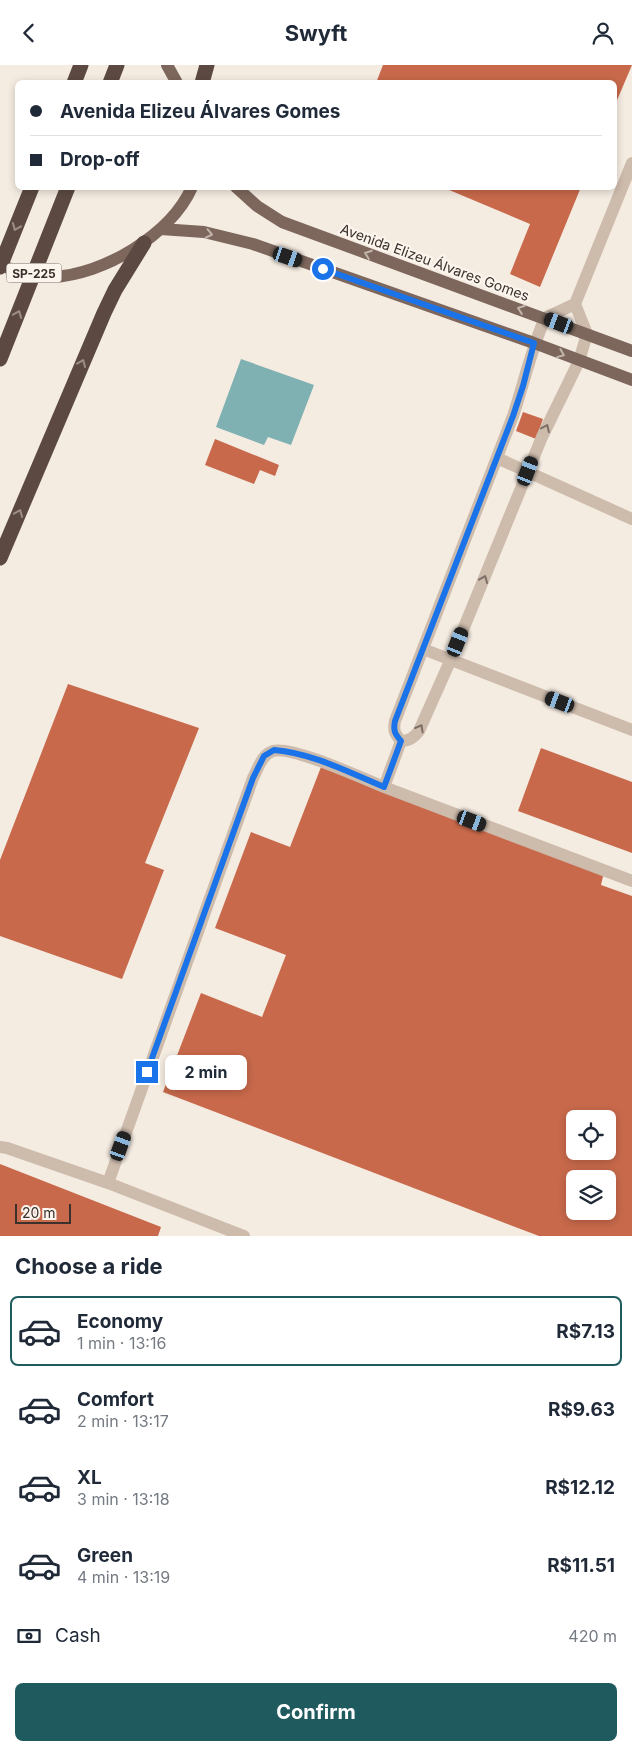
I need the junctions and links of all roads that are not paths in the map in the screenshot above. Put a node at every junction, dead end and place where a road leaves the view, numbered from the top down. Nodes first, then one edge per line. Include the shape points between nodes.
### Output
1 (81, 65) edge
2 (117, 65) edge
3 (167, 65) edge
4 (207, 65) edge
5 (176, 79) edge
6 (75, 80) edge
7 (111, 80) edge
8 (203, 80) edge
9 (632, 163) edge
10 (31, 190) edge
11 (67, 190) edge
12 (190, 190) edge
13 (239, 190) edge
14 (161, 229) junction
15 (144, 243) junction
16 (0, 266) edge
17 (575, 304) junction
18 (545, 318) junction
19 (588, 334) junction
20 (534, 343) junction
21 (632, 351) edge
22 (0, 359) edge
23 (579, 361) junction
24 (632, 380) edge
25 (497, 458) junction
26 (528, 471) junction
27 (632, 519) edge
28 (0, 558) edge
29 (423, 649) junction
30 (451, 659) junction
31 (632, 730) edge
32 (401, 741) junction
33 (384, 787) junction
34 (632, 881) edge
35 (0, 1147) edge
36 (108, 1183) junction
37 (244, 1236) edge

1 - 6 highway
2 - 7 highway
3 - 5 main road
4 - 8 highway
9 - 17 street
10 -> 16 highway, SP-225
22 -> 11 highway, SP-225
12 - 14 main road via 180,209
18 -> 13 main road, Avenida Elizeu Álvares Gomes via 282,223 257,207
14 - 15 main road
14 -> 20 main road via 204,233 253,244
15 - 16 main road via 92,270 52,277
28 -> 15 highway via 104,313
17 - 18 street
17 - 19 street
18 - 19 main road, Avenida Elizeu Álvares Gomes
18 - 20 street
19 - 21 main road, Avenida Elizeu Álvares Gomes
19 - 23 street
20 -> 23 main road
20 - 25 street via 523,386
23 - 24 main road
26 -> 23 street
25 - 26 street
25 - 29 street
26 - 27 street
30 -> 26 street
29 - 30 street
29 - 32 street via 395,721 395,735
30 - 31 street
32 -> 30 street via 407,741 419,731
32 - 33 street
33 - 34 street
33 - 36 street via 302,755 274,750 264,756 253,778
35 - 36 street
36 - 37 street

